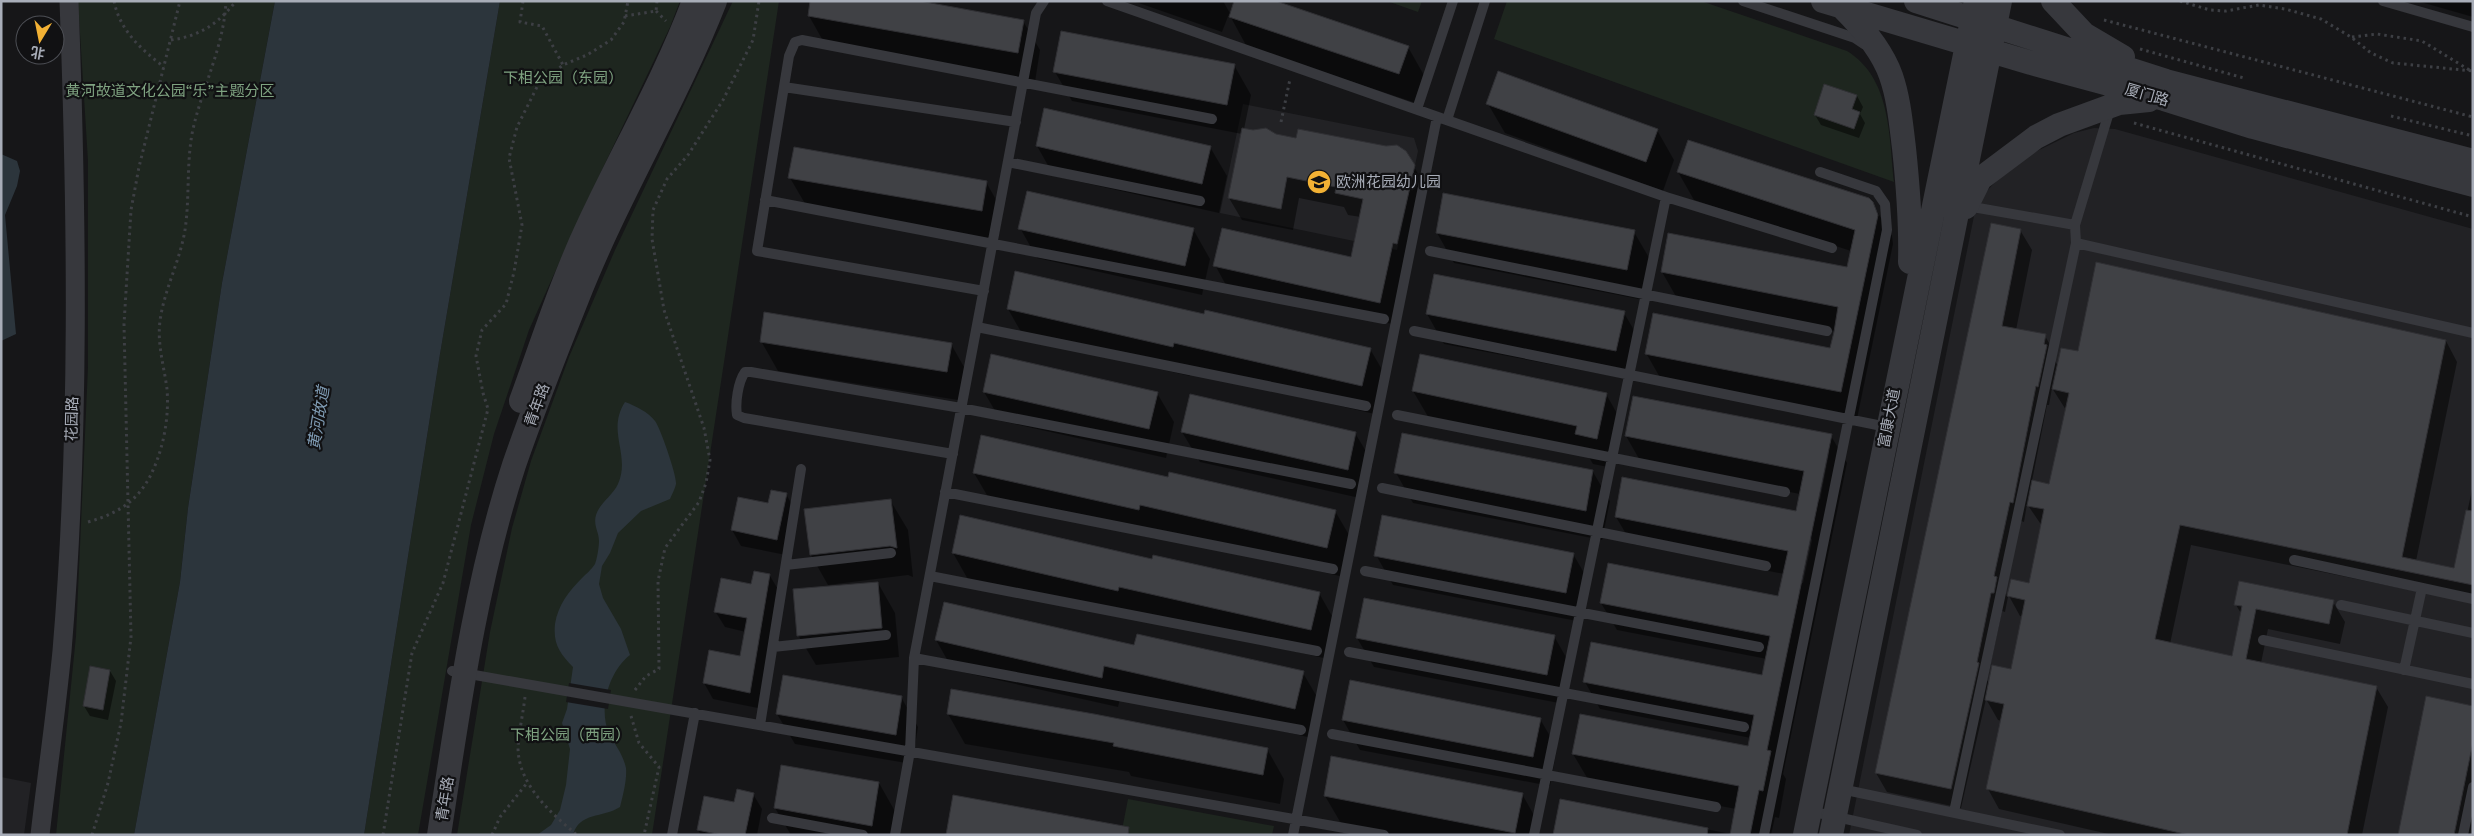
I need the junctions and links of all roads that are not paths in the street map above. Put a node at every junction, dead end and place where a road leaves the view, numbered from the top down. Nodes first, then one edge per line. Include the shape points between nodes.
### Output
1 (69, 1) edge
2 (694, 1) edge
3 (714, 1) edge
4 (1044, 1) edge
5 (1107, 1) edge
6 (1453, 1) edge
7 (1485, 1) edge
8 (1743, 1) edge
9 (1916, 1) edge
10 (2000, 1) edge
11 (2053, 1) edge
12 (2383, 1) edge
13 (1832, 4) edge
14 (1974, 10) edge
15 (1994, 26) junction
16 (2473, 28) edge
17 (1966, 44) junction
18 (1989, 50) junction
19 (1882, 58) junction
20 (1023, 84) junction
21 (784, 87) junction
22 (2165, 90) junction
23 (1417, 110) junction
24 (2110, 111) junction
25 (1442, 118) junction
26 (1212, 119) dead end
27 (1016, 122) junction
28 (2473, 161) edge
29 (1008, 162) junction
30 (1820, 172) dead end
31 (2473, 184) edge
32 (1666, 197) junction
33 (765, 200) junction
34 (1200, 201) dead end
35 (1967, 206) junction
36 (2076, 225) junction
37 (993, 243) junction
38 (2076, 243) junction
39 (1832, 248) dead end
40 (1430, 251) dead end
41 (984, 291) junction
42 (1646, 294) junction
43 (1910, 316) junction
44 (1934, 319) junction
45 (1384, 320) dead end
46 (977, 328) junction
47 (1414, 331) dead end
48 (1827, 331) dead end
49 (2473, 333) edge
50 (1629, 374) junction
51 (1366, 406) dead end
52 (961, 408) junction
53 (1397, 414) dead end
54 (1849, 419) junction
55 (1887, 427) junction
56 (953, 454) junction
57 (1612, 457) junction
58 (801, 469) dead end
59 (1350, 484) dead end
60 (1382, 488) dead end
61 (945, 492) junction
62 (1785, 492) dead end
63 (1597, 532) junction
64 (891, 553) dead end
65 (2294, 560) dead end
66 (786, 565) junction
67 (1766, 566) dead end
68 (1333, 569) dead end
69 (1365, 571) dead end
70 (930, 576) junction
71 (2422, 588) junction
72 (2473, 599) edge
73 (2341, 605) dead end
74 (1580, 613) junction
75 (2415, 621) junction
76 (2473, 633) edge
77 (886, 635) dead end
78 (2262, 640) dead end
79 (773, 647) junction
80 (1759, 647) dead end
81 (1317, 651) dead end
82 (1349, 652) dead end
83 (914, 658) junction
84 (2404, 670) junction
85 (458, 672) junction
86 (2473, 684) edge
87 (1563, 694) junction
88 (695, 713) junction
89 (760, 725) junction
90 (1744, 727) dead end
91 (1300, 730) dead end
92 (1332, 734) dead end
93 (910, 751) junction
94 (1546, 775) junction
95 (2473, 787) edge
96 (1840, 789) junction
97 (1716, 808) dead end
98 (1810, 810) junction
99 (1954, 812) junction
100 (772, 818) dead end
101 (1297, 818) junction
102 (1833, 826) edge
103 (40, 835) edge
104 (426, 835) edge
105 (439, 835) edge
106 (672, 835) edge
107 (863, 835) edge
108 (895, 835) edge
109 (1293, 835) edge
110 (1384, 835) edge
111 (1534, 835) edge
112 (1764, 835) edge
113 (1805, 835) edge
114 (1917, 835) edge
115 (2060, 835) edge
116 (2463, 835) edge

1 - 103 street, 花园路 via 76,251 69,524 62,652
2 - 85 street, 青年路 via 677,47 589,225 558,299 494,477
3 - 85 street, 青年路 via 694,54 577,298 514,466
4 - 20 lane via 1036,13
5 - 23 lane
6 - 23 lane
7 - 25 lane
8 - 19 lane via 1855,38
9 - 14 street, 厦门路
10 - 15 street, 富康大道
11 - 22 street via 2084,34
12 - 16 lane
13 - 17 street, 厦门路
13 - 19 street via 1861,27
14 - 15 street, 厦门路
14 - 17 street, 富康大道
15 - 18 street, 富康大道
15 - 22 street, 厦门路
17 - 18 street, 厦门路
17 - 43 street, 富康大道
18 - 22 street, 厦门路
18 - 44 street, 富康大道
19 - 43 street via 1891,76 1900,114 1911,232
20 - 21 lane via 802,40 791,48
20 - 26 lane
20 - 27 lane
21 - 27 lane
21 - 33 lane
22 - 24 street via 2119,103
22 - 28 street, 厦门路
22 - 31 street, 厦门路 via 2253,127
23 - 25 lane
24 - 35 street via 2059,125 2036,137 1980,179
24 - 36 lane
25 - 32 lane
25 - 101 lane
27 - 29 lane
29 - 34 lane
29 - 37 lane
30 - 54 lane via 1876,191 1888,216 1886,243
32 - 39 lane
32 - 42 lane
33 - 37 lane
33 - 41 lane via 757,251
35 - 36 lane
35 - 44 street
36 - 38 lane
37 - 41 lane
37 - 45 lane
38 - 49 lane
38 - 99 lane
40 - 42 lane
41 - 46 lane
42 - 48 lane
42 - 50 lane
43 - 55 street, 富康大道
44 - 96 street, 富康大道
46 - 51 lane
46 - 52 lane
47 - 50 lane
50 - 54 lane
50 - 57 lane
52 - 56 lane
52 - 56 lane via 752,372 745,372 742,377 736,408 737,415 744,418
52 - 59 lane
53 - 57 lane
54 - 55 lane
54 - 112 lane
55 - 98 street, 富康大道
56 - 61 lane
57 - 62 lane
57 - 63 lane
58 - 66 lane
60 - 63 lane
61 - 68 lane
61 - 70 lane
63 - 67 lane
63 - 74 lane
64 - 66 lane
65 - 71 lane
66 - 79 lane
69 - 74 lane
70 - 81 lane
70 - 83 lane
71 - 72 lane
71 - 75 lane
73 - 75 lane
74 - 80 lane
74 - 87 lane
75 - 76 lane
75 - 84 lane
77 - 79 lane
78 - 84 lane
79 - 89 lane
82 - 87 lane
83 - 91 lane
83 - 93 lane
84 - 86 lane
85 - 88 lane
85 - 104 street, 青年路
85 - 105 street, 青年路
87 - 90 lane
87 - 94 lane
88 - 89 lane
88 - 106 lane
89 - 93 lane
92 - 94 lane
93 - 101 lane
93 - 108 lane
94 - 97 lane
94 - 111 lane
95 - 116 lane
96 - 99 lane
96 - 102 street, 富康大道
98 - 102 lane
98 - 113 street, 富康大道
99 - 115 lane
100 - 107 lane
101 - 109 lane
101 - 110 lane
102 - 114 lane

